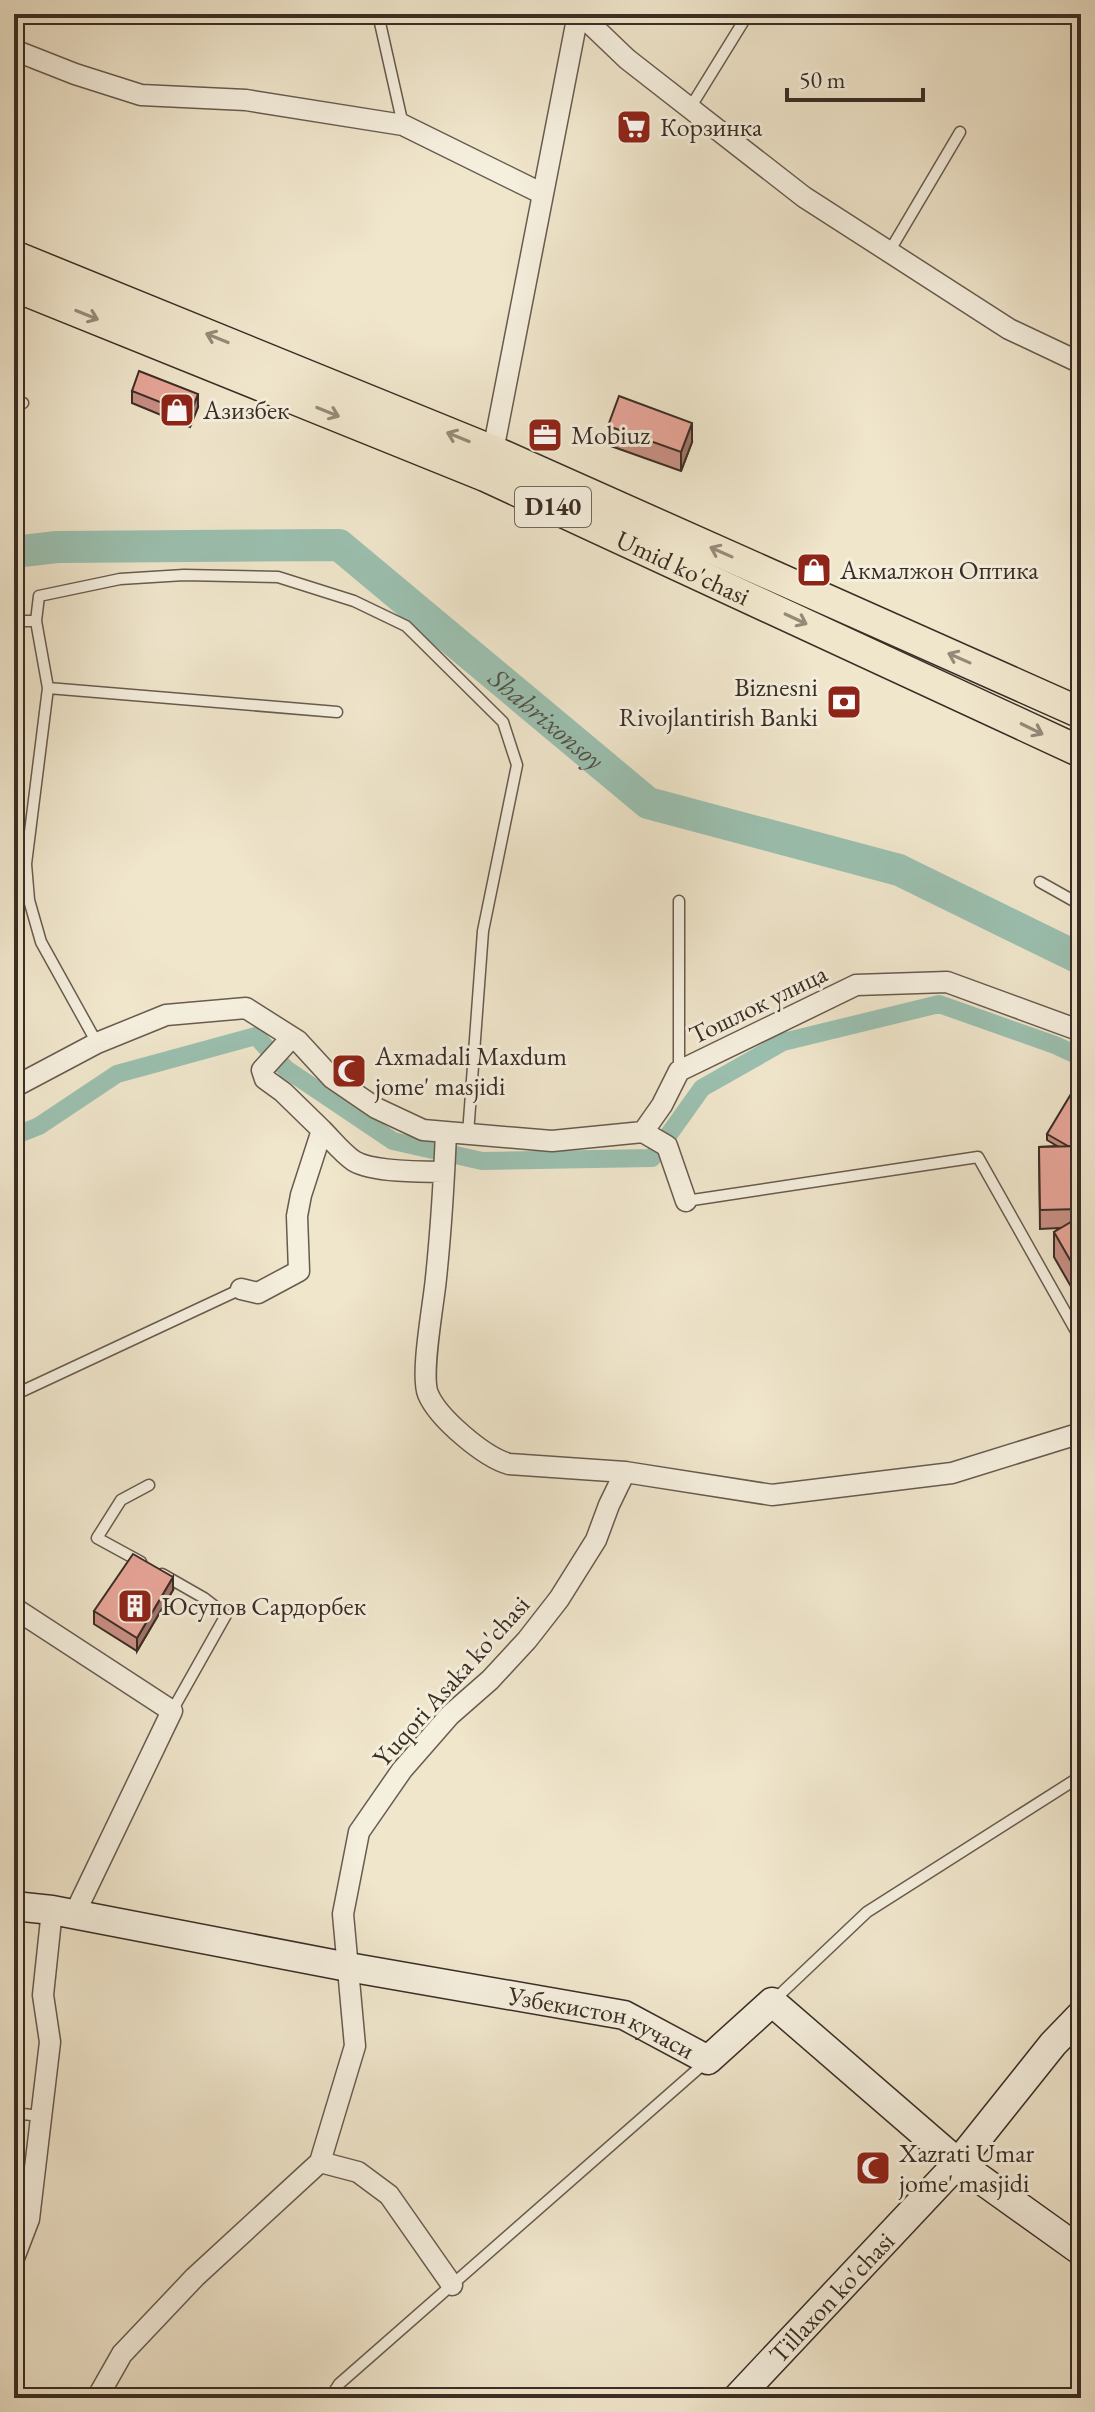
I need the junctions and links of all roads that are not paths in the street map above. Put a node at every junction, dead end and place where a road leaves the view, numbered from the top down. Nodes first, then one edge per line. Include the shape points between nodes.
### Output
1 (378, 14) edge
2 (579, 14) edge
3 (748, 14) edge
4 (14, 50) edge
5 (690, 108) junction
6 (403, 125) junction
7 (960, 132) dead end
8 (543, 194) junction
9 (889, 252) junction
10 (14, 256) edge
11 (14, 286) edge
12 (1081, 363) edge
13 (493, 451) junction
14 (14, 621) edge
15 (36, 621) junction
16 (48, 688) junction
17 (337, 712) dead end
18 (1081, 713) edge
19 (1081, 752) edge
20 (14, 862) edge
21 (26, 864) junction
22 (1040, 882) dead end
23 (679, 901) dead end
24 (1081, 905) edge
25 (1081, 1031) edge
26 (292, 1037) junction
27 (97, 1043) junction
28 (679, 1071) junction
29 (14, 1087) edge
30 (322, 1130) junction
31 (446, 1133) junction
32 (468, 1134) junction
33 (655, 1138) junction
34 (444, 1171) junction
35 (686, 1201) joint
36 (241, 1289) joint
37 (1081, 1340) edge
38 (14, 1395) edge
39 (1081, 1433) edge
40 (625, 1472) junction
41 (149, 1485) dead end
42 (14, 1608) edge
43 (172, 1711) junction
44 (1081, 1776) edge
45 (14, 1906) edge
46 (63, 1912) junction
47 (348, 1967) junction
48 (772, 2002) junction
49 (1081, 2015) edge
50 (708, 2060) junction
51 (14, 2113) edge
52 (40, 2116) junction
53 (320, 2162) junction
54 (958, 2163) junction
55 (1081, 2251) edge
56 (14, 2258) edge
57 (452, 2285) junction
58 (97, 2398) edge
59 (330, 2398) edge
60 (737, 2398) edge

1 - 6 lane
2 - 5 street
2 - 8 street
3 - 5 lane
4 - 6 street via 141,95 246,100
5 - 9 street via 804,197
6 - 8 street
7 - 9 lane
8 - 13 street
9 - 12 street via 1009,329
13 -> 10 main road, Umid ko'chasi / D140
11 -> 19 main road, Umid ko'chasi / D140 via 485,476
18 -> 13 main road, Umid ko'chasi / D140
14 - 15 lane
15 - 16 lane
15 - 32 lane via 39,596 120,579 278,577 354,601 406,626 503,722 517,765 483,931
16 - 17 lane
16 - 21 lane
20 - 21 lane
21 - 27 lane via 41,942
22 - 24 lane
23 - 28 lane
25 - 28 street, Тошлок улица via 947,982 856,985
26 - 27 street via 246,1008 166,1015
26 - 30 street via 262,1070 265,1079
26 - 31 street via 332,1078 376,1108 423,1130
27 - 29 street
28 - 33 street, Тошлок улица
30 - 34 street via 355,1162
30 - 36 street via 297,1216 299,1271 258,1293
31 - 32 street
31 - 34 street
32 - 33 street via 552,1141
33 - 35 street
34 - 40 street via 426,1365 428,1393 451,1425 497,1461
35 - 37 lane via 978,1157
36 - 38 lane
39 - 40 street via 952,1473 772,1495
40 - 47 street, Yuqori Asaka ko'chasi via 596,1540 559,1599 490,1680 411,1759 359,1832 343,1914
41 - 43 lane via 121,1500 97,1538 226,1615
42 - 43 street
43 - 46 street
44 - 48 lane via 867,1912
45 - 46 street, Узбекистон кучаси
46 - 47 street, Узбекистон кучаси
46 - 52 street via 43,1995 50,2042
47 - 50 street, Узбекистон кучаси via 624,2015
47 - 53 street, Yuqori Asaka ko'chasi via 355,2046
48 - 50 street, Узбекистон кучаси
48 - 54 street
49 - 54 street, Tillaxon ko'chasi
50 - 57 lane
51 - 52 lane
52 - 56 street via 29,2219
53 - 57 street via 358,2172 389,2195
53 - 58 street via 195,2277 122,2354
54 - 55 street
54 - 60 street, Tillaxon ko'chasi
57 - 59 lane via 339,2384

